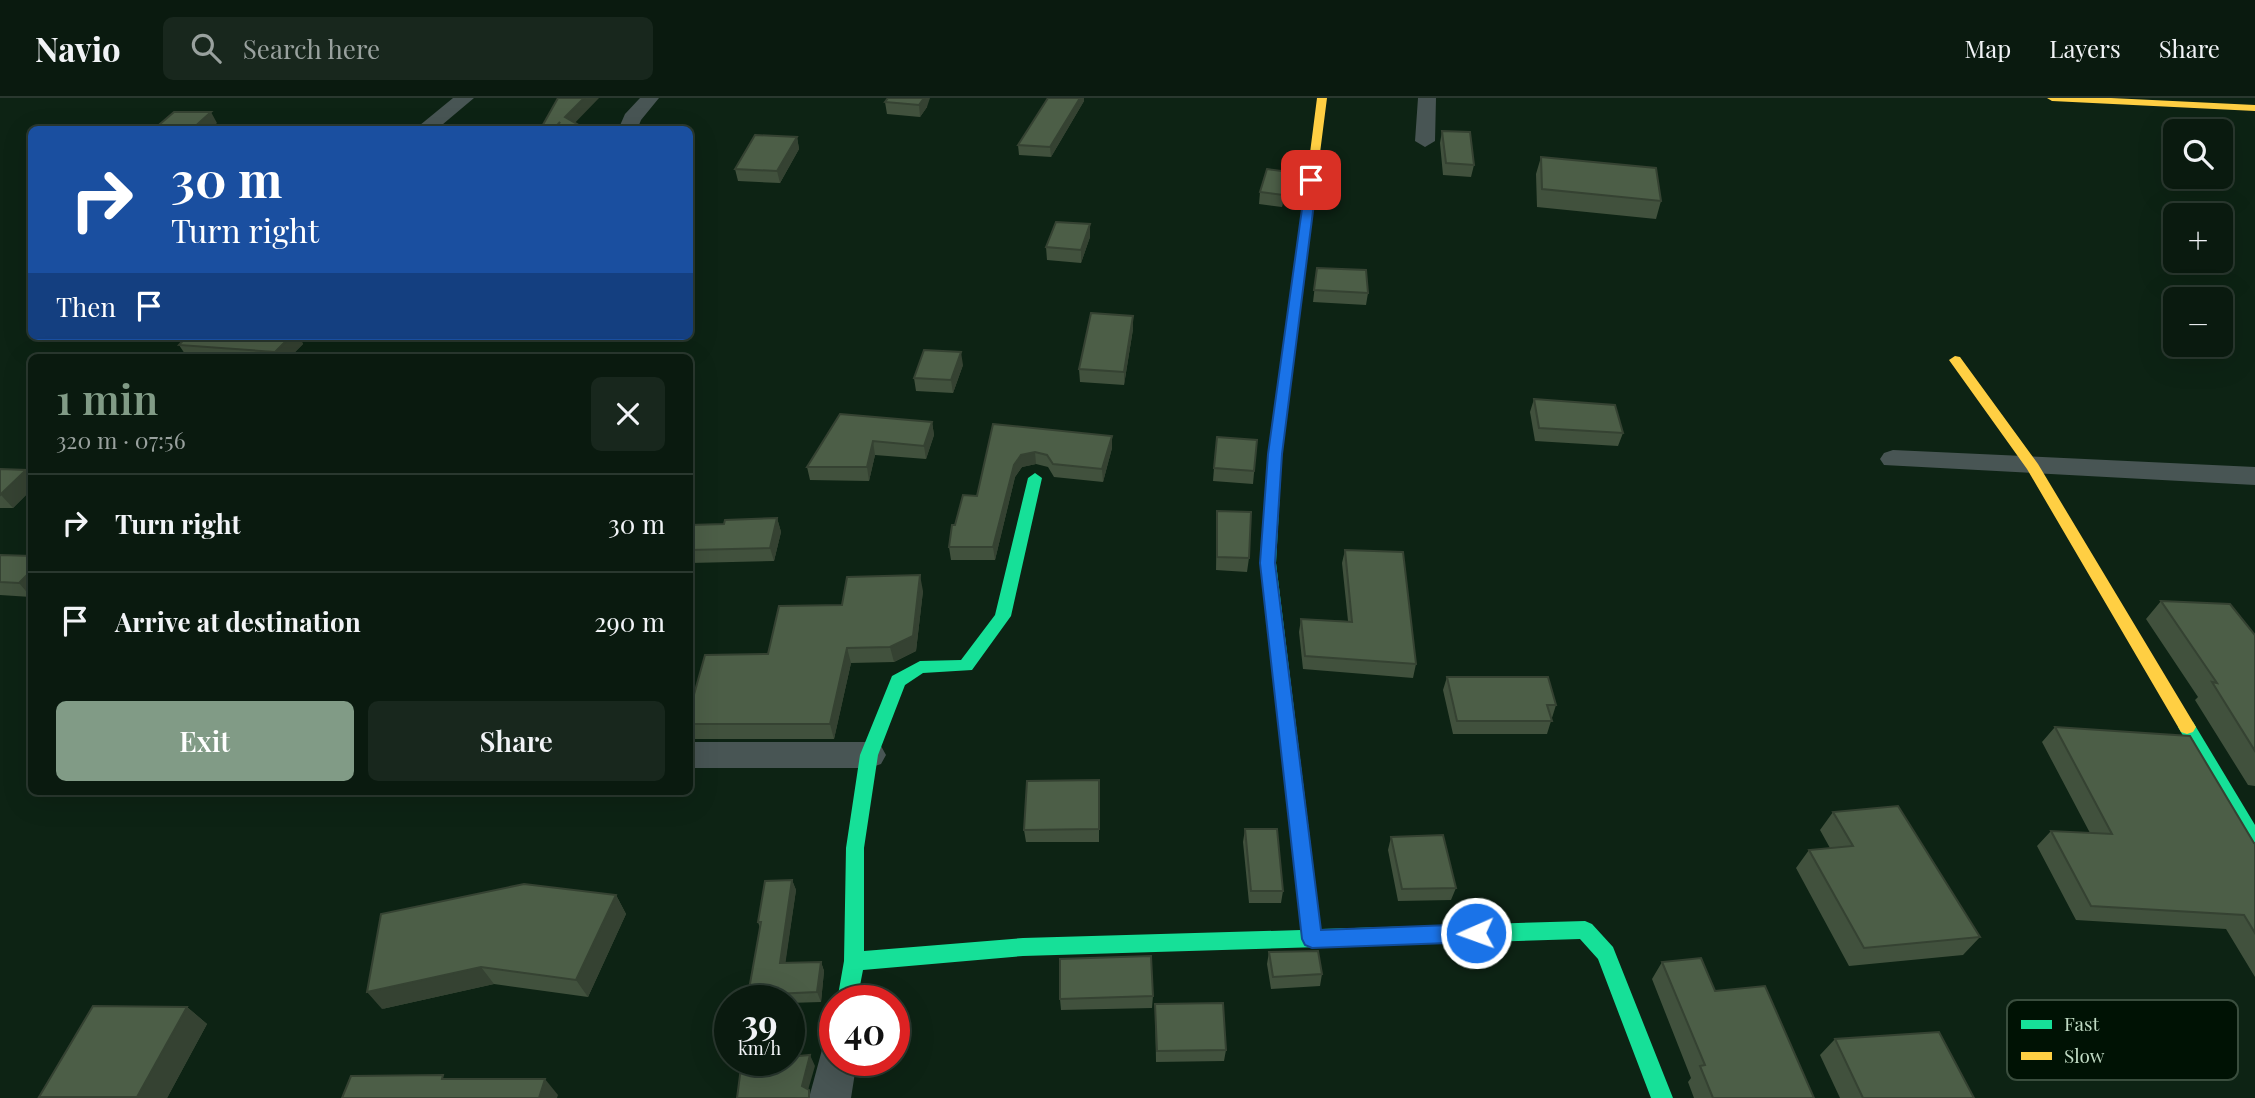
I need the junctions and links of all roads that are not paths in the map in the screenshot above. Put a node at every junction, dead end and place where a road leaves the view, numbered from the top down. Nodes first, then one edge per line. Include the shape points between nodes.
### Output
1 (465, 98) edge
2 (650, 98) edge
3 (1322, 98) edge
4 (1427, 98) edge
5 (2052, 98) edge
6 (2094, 99) edge
7 (2255, 108) edge
8 (428, 126) edge
9 (629, 126) edge
10 (1425, 141) dead end
11 (1955, 360) dead end
12 (1893, 459) dead end
13 (2033, 467) junction
14 (2255, 476) edge
15 (1035, 478) dead end
16 (693, 755) edge
17 (869, 755) junction
18 (2255, 842) edge
19 (1312, 939) junction
20 (854, 961) junction
21 (850, 985) edge
22 (834, 1076) edge
23 (830, 1098) edge
24 (1662, 1098) edge

1 - 8 street
2 - 9 street
3 - 19 street via 1275,454 1268,563
4 - 10 street
5 - 6 street
6 - 7 street
11 - 13 street
12 - 13 street
13 - 14 street
13 - 18 street
15 - 17 street via 1003,616 965,666 919,667 898,681
16 - 17 street
17 - 20 street via 855,848
19 - 20 street via 1023,947
19 - 24 street via 1585,930 1606,953
20 - 21 street
22 - 23 street

